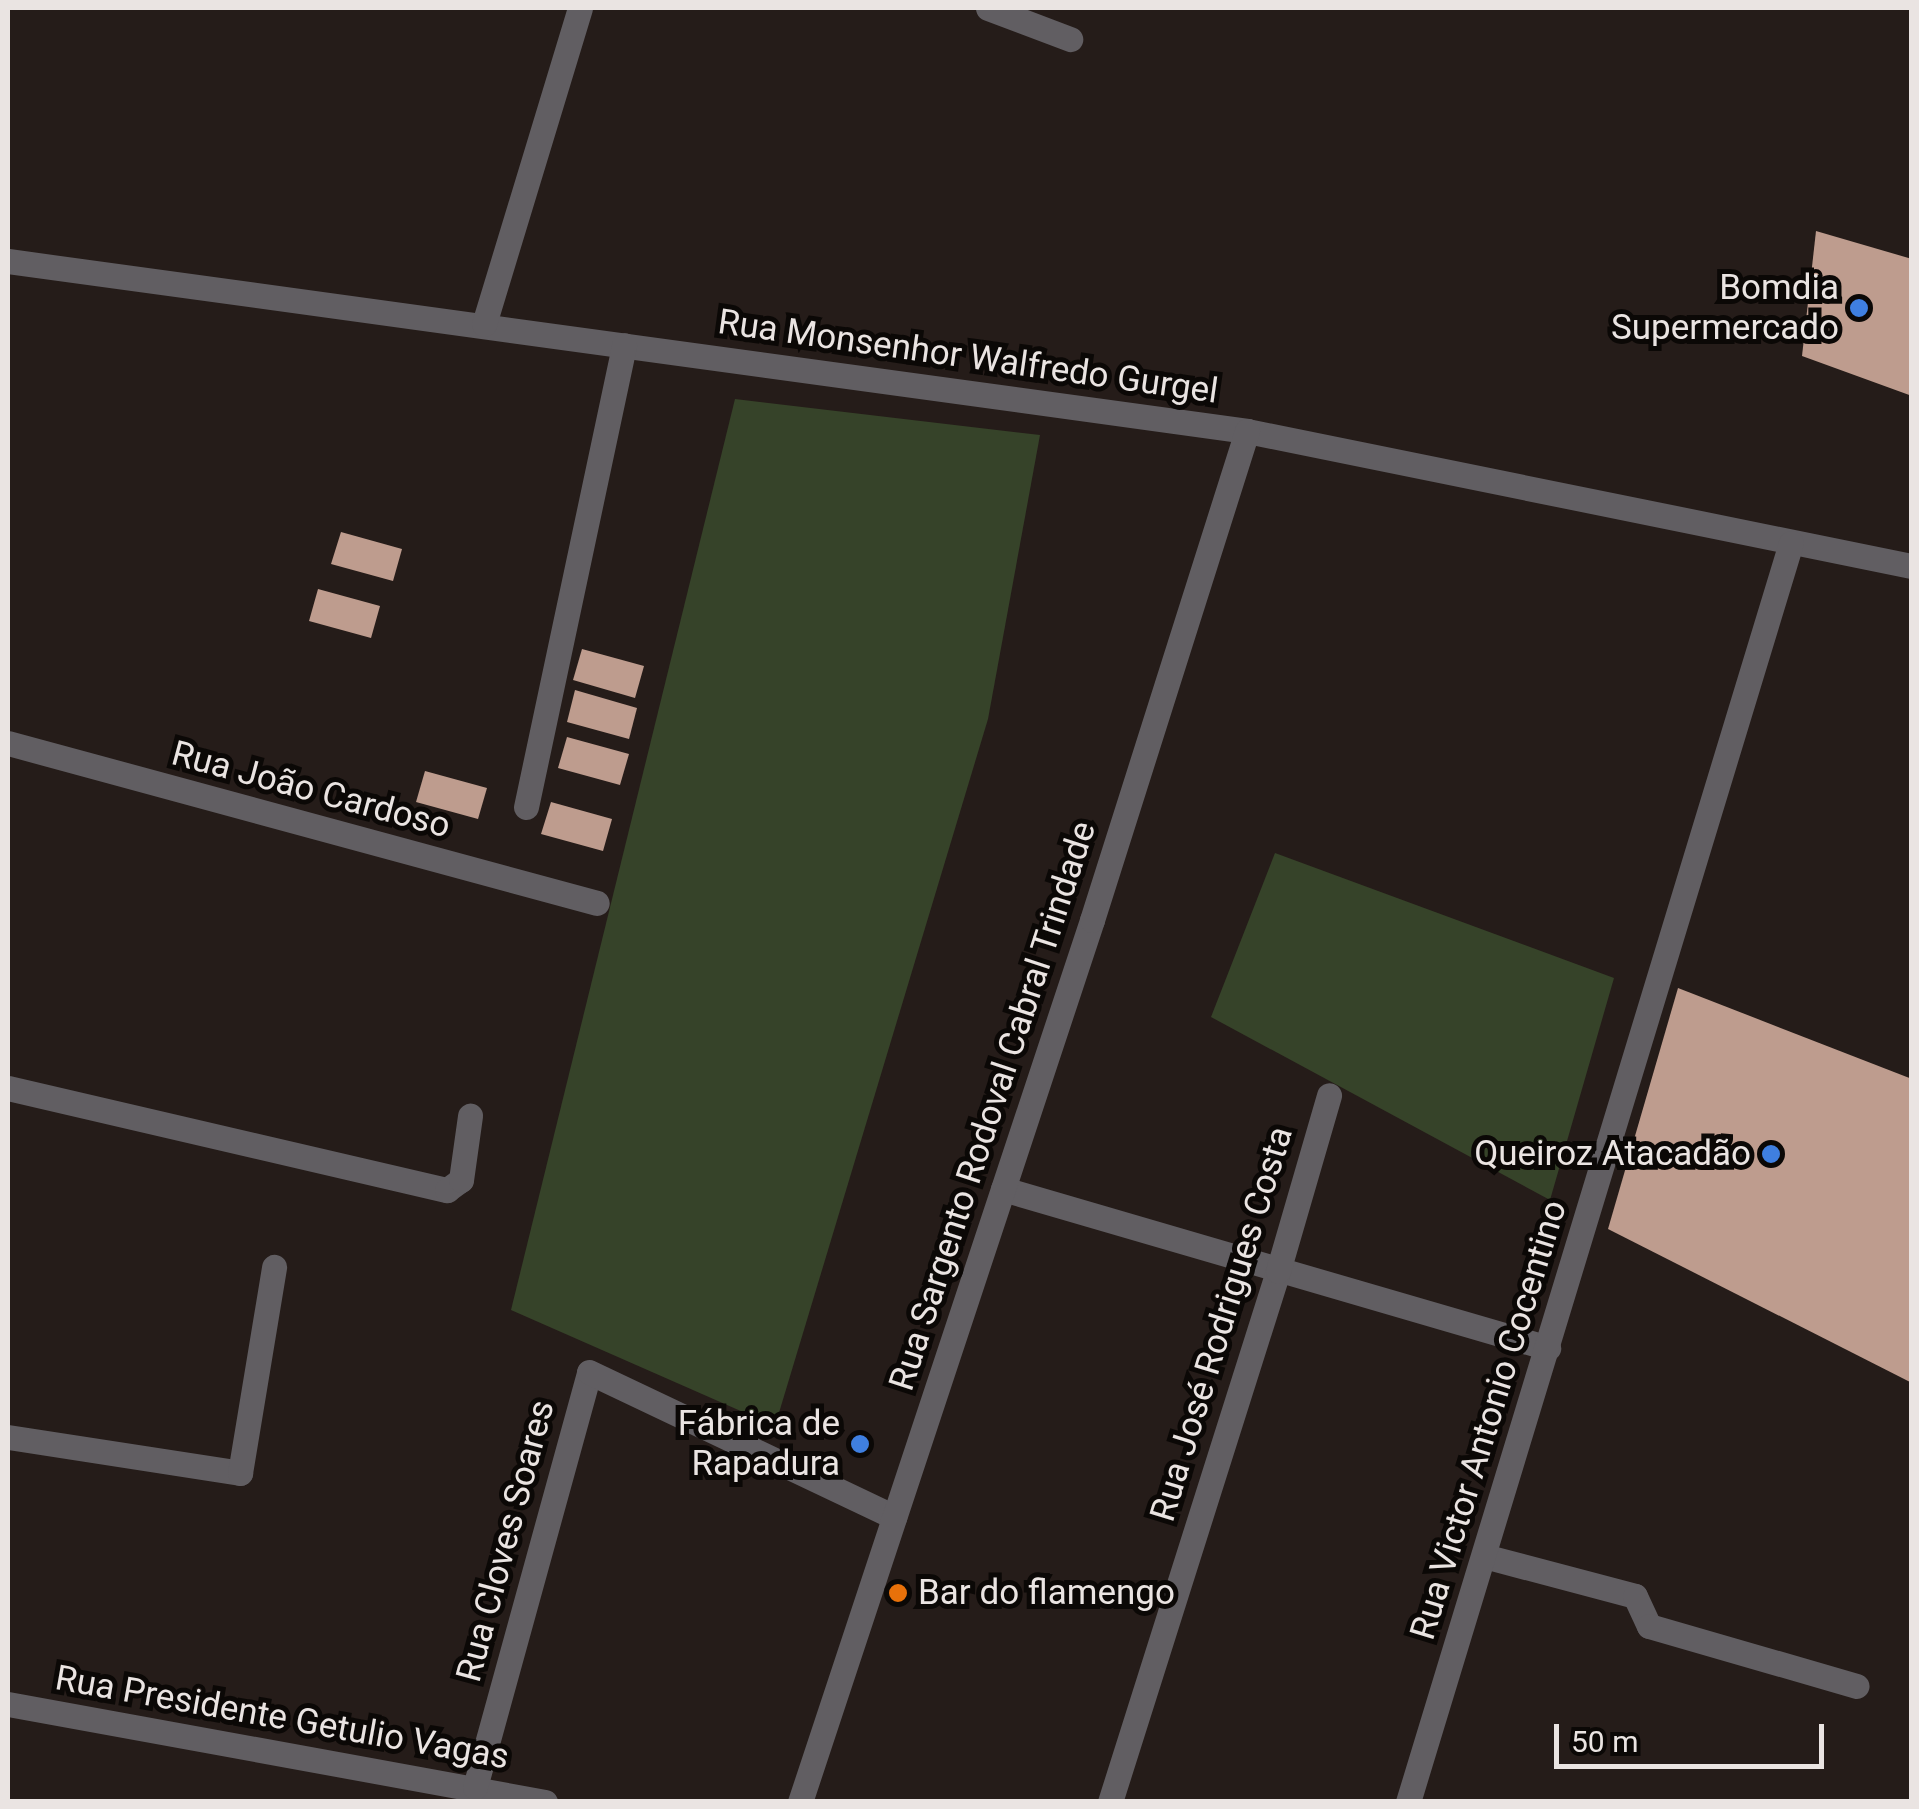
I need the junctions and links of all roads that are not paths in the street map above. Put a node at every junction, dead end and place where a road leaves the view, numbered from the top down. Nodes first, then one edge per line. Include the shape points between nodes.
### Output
1 (580, 8) edge
2 (988, 8) edge
3 (1070, 39) dead end
4 (8, 261) edge
5 (484, 324) junction
6 (624, 345) junction
7 (1247, 431) junction
8 (1791, 542) junction
9 (1912, 566) edge
10 (8, 743) edge
11 (526, 807) dead end
12 (597, 904) dead end
13 (8, 1088) edge
14 (1328, 1094) dead end
15 (470, 1116) dead end
16 (1003, 1188) junction
17 (274, 1267) dead end
18 (1278, 1271) junction
19 (1548, 1348) junction
20 (8, 1437) edge
21 (894, 1516) junction
22 (1484, 1556) junction
23 (1858, 1686) dead end
24 (8, 1704) edge
25 (475, 1786) junction
26 (545, 1802) edge
27 (800, 1802) edge
28 (1110, 1802) edge
29 (1408, 1802) edge

1 - 5 street
2 - 3 street
4 - 5 street, Rua Monsenhor Walfredo Gurgel
5 - 6 street, Rua Monsenhor Walfredo Gurgel
6 - 7 street, Rua Monsenhor Walfredo Gurgel
6 - 11 street
7 - 8 street, Rua Monsenhor Walfredo Gurgel
7 - 16 street, Rua Sargento Rodoval Cabral Trindade
8 - 9 street, Rua Monsenhor Walfredo Gurgel
8 - 19 street, Rua Victor Antonio Cocentino
10 - 12 street, Rua João Cardoso
13 - 15 street via 447,1190 461,1180
14 - 18 street, Rua José Rodrigues Costa
16 - 18 street
16 - 21 street, Rua Sargento Rodoval Cabral Trindade
17 - 20 street via 240,1474
18 - 19 street
18 - 28 street, Rua José Rodrigues Costa
19 - 22 street, Rua Victor Antonio Cocentino
21 - 25 street, Rua Cloves Soares via 589,1372
21 - 27 street, Rua Sargento Rodoval Cabral Trindade
22 - 23 street via 1635,1596 1650,1626
22 - 29 street, Rua Victor Antonio Cocentino
24 - 25 street, Rua Presidente Getulio Vagas
25 - 26 street, Rua Presidente Getulio Vagas

